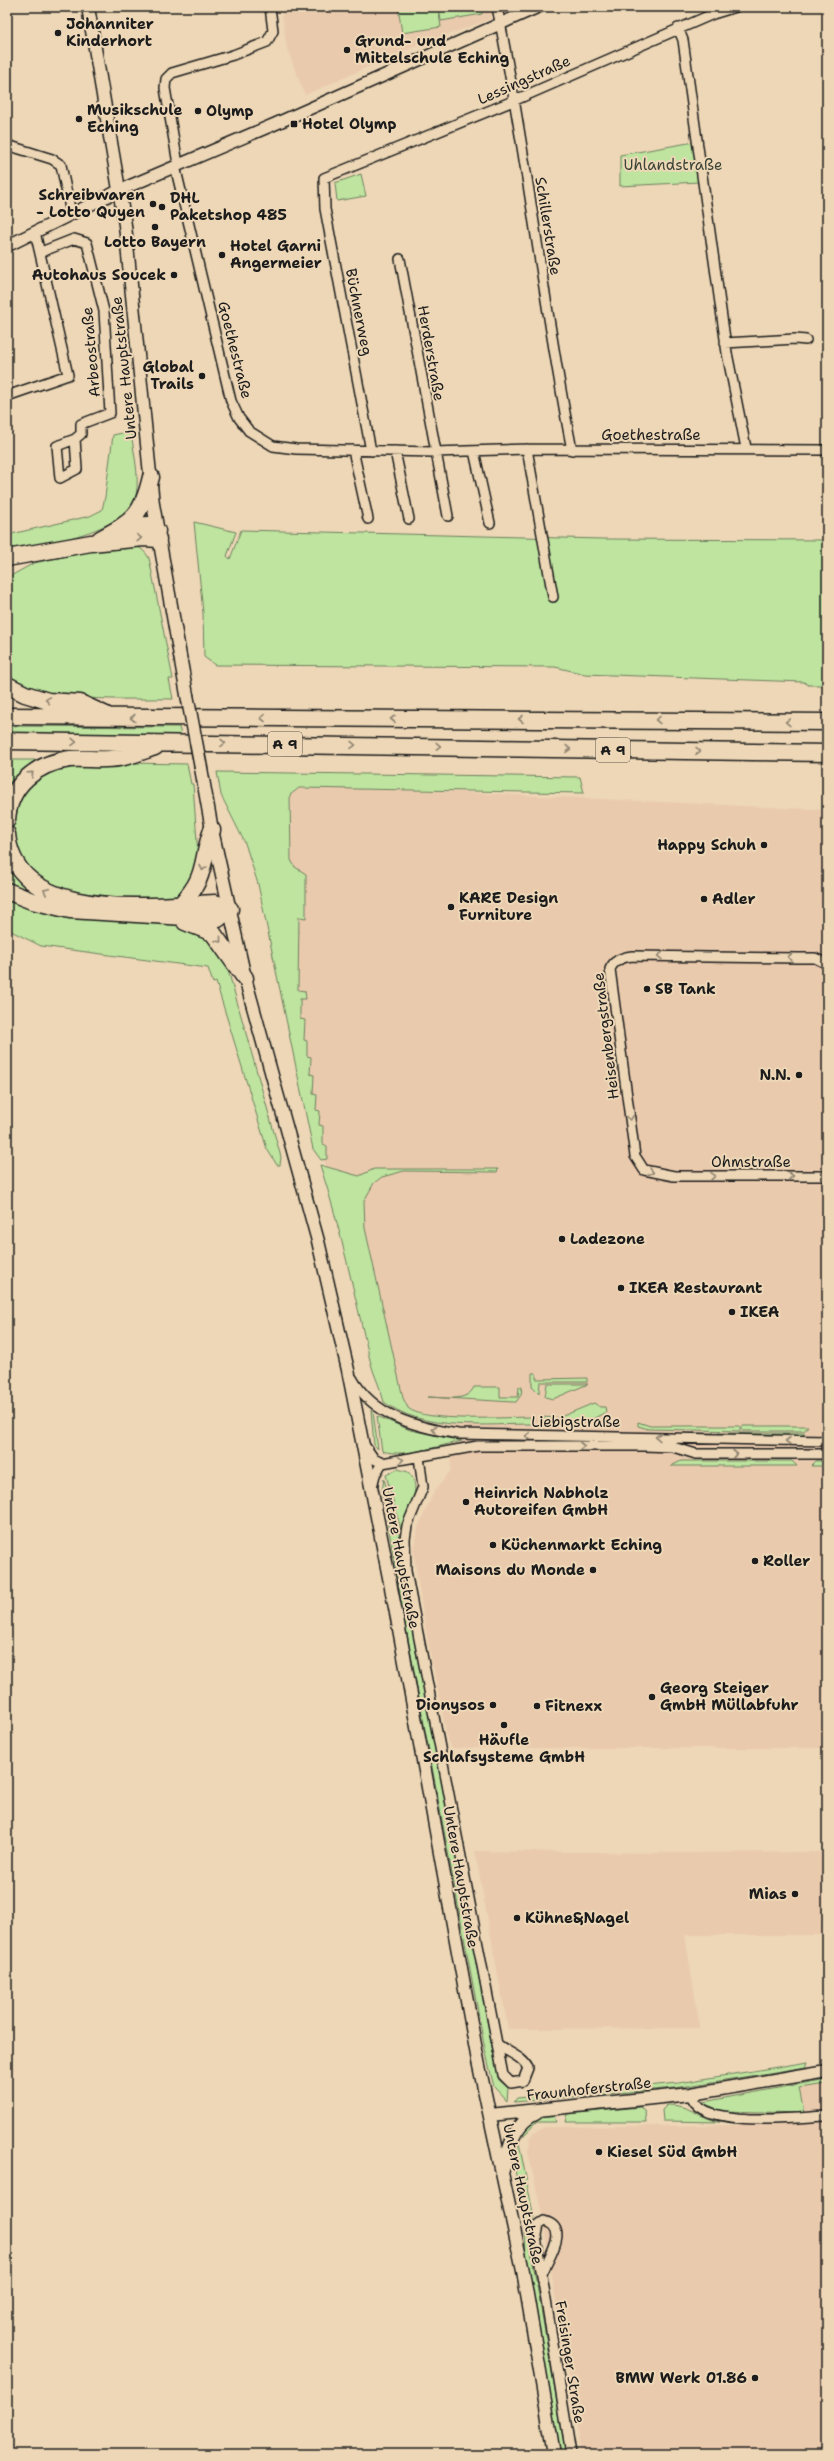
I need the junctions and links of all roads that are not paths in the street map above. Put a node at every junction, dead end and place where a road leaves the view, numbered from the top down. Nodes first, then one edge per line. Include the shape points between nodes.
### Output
1 (88, 7) edge
2 (270, 7) edge
3 (497, 7) edge
4 (538, 7) edge
5 (736, 7) edge
6 (500, 24) junction
7 (678, 28) junction
8 (513, 101) junction
9 (7, 145) edge
10 (177, 165) junction
11 (324, 178) joint
12 (120, 190) junction
13 (72, 213) junction
14 (35, 232) junction
15 (7, 246) edge
16 (41, 252) junction
17 (400, 259) dead end
18 (806, 340) dead end
19 (725, 343) junction
20 (7, 396) edge
21 (75, 439) dead end
22 (746, 448) junction
23 (527, 449) junction
24 (353, 450) junction
25 (572, 450) junction
26 (827, 450) edge
27 (371, 451) junction
28 (395, 451) junction
29 (474, 451) junction
30 (434, 452) junction
31 (151, 477) junction
32 (448, 516) dead end
33 (368, 519) dead end
34 (409, 519) dead end
35 (490, 523) dead end
36 (124, 526) junction
37 (158, 535) junction
38 (91, 543) junction
39 (29, 555) junction
40 (7, 558) edge
41 (7, 569) edge
42 (553, 597) dead end
43 (7, 684) edge
44 (7, 716) edge
45 (112, 718) junction
46 (827, 722) edge
47 (7, 741) edge
48 (170, 743) junction
49 (827, 753) edge
50 (7, 820) edge
51 (212, 830) junction
52 (7, 834) edge
53 (7, 891) edge
54 (230, 910) junction
55 (176, 911) junction
56 (827, 964) edge
57 (245, 978) junction
58 (674, 1176) joint
59 (827, 1176) edge
60 (348, 1370) junction
61 (361, 1438) junction
62 (827, 1441) edge
63 (827, 1454) edge
64 (419, 1457) junction
65 (382, 1463) junction
66 (372, 1492) junction
67 (497, 2044) dead end
68 (827, 2071) edge
69 (691, 2094) junction
70 (544, 2110) junction
71 (490, 2115) junction
72 (827, 2116) edge
73 (503, 2171) junction
74 (542, 2274) junction
75 (554, 2454) edge
76 (571, 2454) edge

1 - 12 main road, Untere Hauptstraße
2 - 10 street, Goethestraße via 273,31 267,42 172,73 166,79 165,88
3 - 6 street, Schillerstraße
4 - 6 street
5 - 7 street, Lessingstraße
6 - 8 street, Schillerstraße
6 - 10 street
7 - 8 street, Lessingstraße
7 - 19 street via 683,40
8 - 11 street, Lessingstraße
8 - 25 street, Schillerstraße via 553,357
9 - 13 street via 52,159 61,165
10 - 12 street
10 - 24 street, Goethestraße via 231,401 239,418 249,431 273,446
11 - 27 street, Büchnerweg via 325,209
12 - 13 street
12 - 31 main road, Untere Hauptstraße
13 - 14 street
14 - 15 street
14 - 16 street, Arbeostraße
16 - 20 street, Arbeostraße via 68,375
16 - 21 street, Arbeostraße via 74,239 87,243 104,311 110,413 81,424 81,434
17 - 30 street, Herderstraße
18 - 19 street
19 - 22 street
22 - 25 street, Goethestraße
22 - 26 street, Goethestraße
23 - 25 street, Goethestraße
23 - 29 street, Goethestraße
23 - 42 street
24 - 27 street, Goethestraße
24 - 33 street
27 - 28 street, Goethestraße
28 - 30 street, Goethestraße
28 - 34 street
29 - 30 street, Goethestraße
29 - 35 street
30 - 32 street
31 - 36 highway via 147,494 138,513
31 - 37 main road, Untere Hauptstraße
36 - 37 highway via 148,525
36 - 38 highway
38 -> 37 highway
37 - 51 main road, Untere Hauptstraße, bridge
38 - 39 highway
39 - 40 highway
39 - 41 highway
45 -> 43 highway via 80,702 43,700 24,694
44 - 45 highway, A 9
46 -> 45 highway, A 9
47 -> 48 highway, A 9
48 -> 49 highway, A 9
50 -> 48 highway via 10,806 20,785 36,769 70,759 119,758
51 - 54 main road, Untere Hauptstraße
51 -> 55 highway via 206,848 204,870 198,884
55 -> 52 highway via 77,901 50,893 23,874 11,852
53 - 55 highway via 32,901 70,910
54 - 55 highway via 215,903
54 - 57 main road, Untere Hauptstraße
55 -> 57 highway via 213,933
56 -> 58 street, Heisenbergstraße via 814,958 632,956 618,959 612,964 611,982 636,1156 644,1170
57 - 60 main road, Untere Hauptstraße via 318,1241
58 -> 59 street, Ohmstraße
60 - 61 main road, Untere Hauptstraße
62 -> 60 street, Liebigstraße via 458,1434 419,1426 389,1415 366,1397
61 - 65 street via 371,1455
61 - 66 main road, Untere Hauptstraße
64 -> 63 street, Liebigstraße via 463,1447 543,1445 673,1447 696,1454
65 -> 64 street, Liebigstraße
64 - 67 street via 423,1487 407,1526 406,1571
65 - 66 street via 375,1475
66 - 71 main road, Untere Hauptstraße
68 - 69 main road, Fraunhoferstraße
69 - 70 main road, Fraunhoferstraße
69 - 72 street via 692,2100 703,2110 723,2117
70 - 71 main road, Fraunhoferstraße
70 - 73 main road via 520,2124 514,2134
71 - 73 main road, Untere Hauptstraße
73 - 75 main road, Untere Hauptstraße
74 - 74 street, Freisinger Straße via 558,2238 557,2230 552,2223 544,2221 538,2225 536,2235
74 - 76 street, Freisinger Straße

